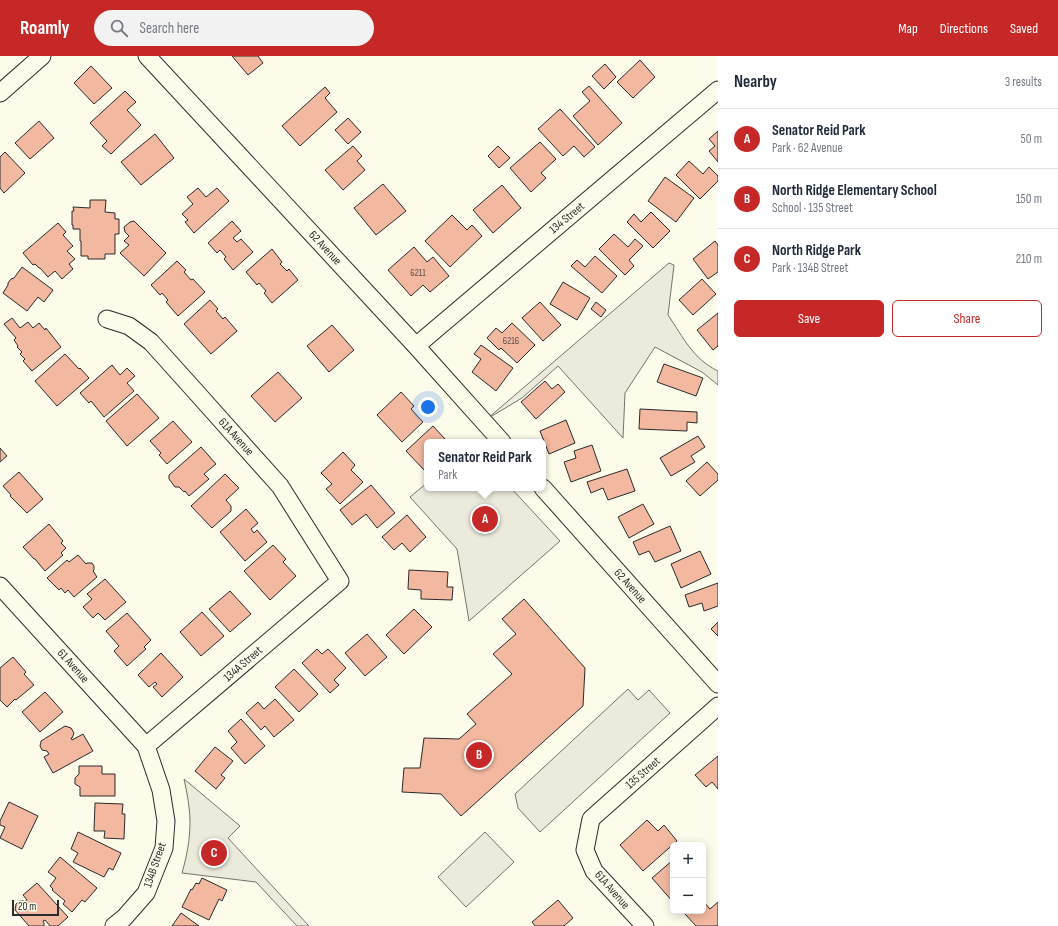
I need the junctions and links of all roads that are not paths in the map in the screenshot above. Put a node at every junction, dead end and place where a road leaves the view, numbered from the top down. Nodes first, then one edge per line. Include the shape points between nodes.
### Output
1 (42, 56) edge
2 (147, 56) edge
3 (718, 90) edge
4 (0, 92) edge
5 (107, 319) dead end
6 (416, 346) junction
7 (499, 439) edge
8 (546, 491) edge
9 (340, 581) joint
10 (0, 586) edge
11 (718, 684) edge
12 (718, 706) edge
13 (146, 746) junction
14 (585, 850) joint
15 (114, 926) edge
16 (645, 926) edge

1 - 4 street
2 - 6 street, 62 Avenue
3 - 6 street, 134 Street
5 - 9 street, 61A Avenue via 129,326 151,342 280,486
6 - 7 street, 62 Avenue
8 - 11 street, 62 Avenue
9 - 13 street, 134A Street
10 - 13 street, 61 Avenue
12 - 14 street, 135 Street via 591,818
13 - 15 street, 134B Street via 161,790 166,821 164,848 146,893
14 - 16 street, 61A Avenue via 594,871

